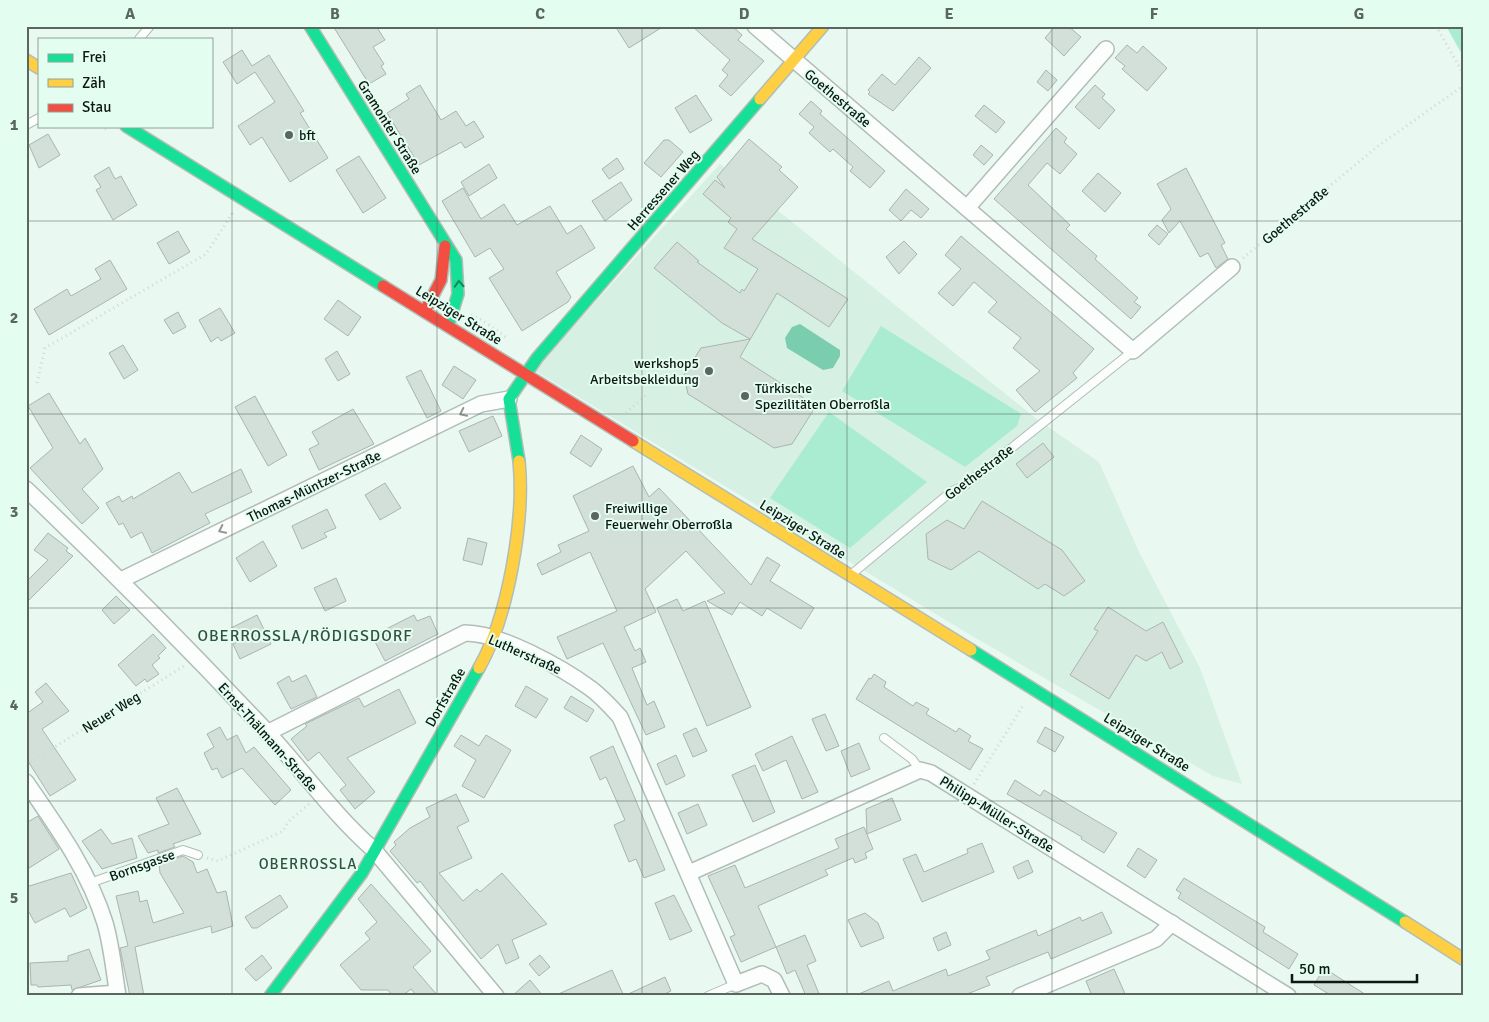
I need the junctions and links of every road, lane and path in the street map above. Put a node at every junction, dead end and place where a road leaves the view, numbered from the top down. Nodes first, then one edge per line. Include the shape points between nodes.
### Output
1 (150, 26) edge
2 (310, 26) edge
3 (755, 26) edge
4 (823, 26) edge
5 (1436, 26) edge
6 (140, 38) edge
7 (1106, 49) dead end
8 (26, 60) edge
9 (795, 61) junction
10 (38, 67) edge
11 (1463, 73) edge
12 (1463, 86) edge
13 (38, 119) edge
14 (26, 125) edge
15 (104, 128) edge
16 (129, 128) edge
17 (116, 136) dead end
18 (967, 208) junction
19 (224, 209) dead end
20 (445, 243) junction
21 (1232, 267) joint
22 (425, 311) junction
23 (448, 326) junction
24 (1133, 351) junction
25 (525, 375) junction
26 (37, 383) dead end
27 (646, 395) dead end
28 (509, 399) junction
29 (623, 416) dead end
30 (26, 489) edge
31 (849, 576) junction
32 (121, 580) junction
33 (492, 638) junction
34 (195, 659) junction
35 (1033, 689) junction
36 (267, 733) junction
37 (884, 738) dead end
38 (26, 765) edge
39 (920, 770) junction
40 (26, 782) edge
41 (320, 794) junction
42 (967, 796) junction
43 (374, 850) junction
44 (198, 855) joint
45 (689, 873) junction
46 (90, 883) junction
47 (1172, 924) junction
48 (1463, 959) edge
49 (736, 984) junction
50 (117, 994) edge
51 (79, 996) edge
52 (270, 996) edge
53 (496, 996) edge
54 (708, 996) edge
55 (782, 996) edge
56 (1020, 996) edge
57 (1288, 996) edge

1 - 6 lane
2 - 20 main road, Gramonter Straße
3 - 9 street, Goethestraße
4 - 9 main road, Herressener Weg
5 - 11 path
7 - 18 street
8 - 10 main road
9 - 18 street, Goethestraße
9 - 25 main road, Herressener Weg
12 - 21 path, Goethestraße via 1378,146
13 - 14 lane
15 - 17 path
16 - 22 main road, Leipziger Straße
18 - 24 street, Goethestraße
19 - 26 path via 232,214 206,254 45,348
20 - 22 main road via 446,266
23 -> 20 main road, Gramonter Straße via 456,309 460,283 456,260
21 - 24 street, Goethestraße
22 - 23 main road, Leipziger Straße
23 - 25 main road, Leipziger Straße
24 - 31 lane, Goethestraße via 964,486 952,491
25 - 28 main road
25 - 31 main road, Leipziger Straße
27 - 29 path
28 -> 32 street, Thomas-Müntzer-Straße via 481,404
28 - 33 main road, Dorfstraße via 522,485 518,539
30 - 32 street, Ernst-Thälmann-Straße
31 - 35 main road, Leipziger Straße
32 - 34 street, Ernst-Thälmann-Straße
33 - 36 street, Lutherstraße via 465,633
33 - 43 main road, Dorfstraße via 482,663
33 - 45 street, Lutherstraße via 556,665 592,689 620,717
34 - 36 street, Ernst-Thälmann-Straße
34 - 38 path, Neuer Weg
35 - 42 path
35 - 48 main road, Leipziger Straße
36 - 41 street, Ernst-Thälmann-Straße
37 - 39 lane via 912,759
39 - 42 street, Philipp-Müller-Straße via 931,773
39 - 45 street
40 - 46 street
41 - 43 street, Ernst-Thälmann-Straße via 353,832
41 - 44 path via 288,822 283,832 218,862
42 - 47 street, Philipp-Müller-Straße
43 - 52 main road, Dorfstraße via 362,873
43 - 53 street, Ernst-Thälmann-Straße
44 - 46 lane, Bornsgasse via 183,850
45 - 49 street, Lutherstraße
46 - 50 street via 105,925
47 - 56 street via 1156,938
47 - 57 street, Philipp-Müller-Straße
49 - 54 lane
49 - 55 street via 762,974 774,980
50 - 51 street

